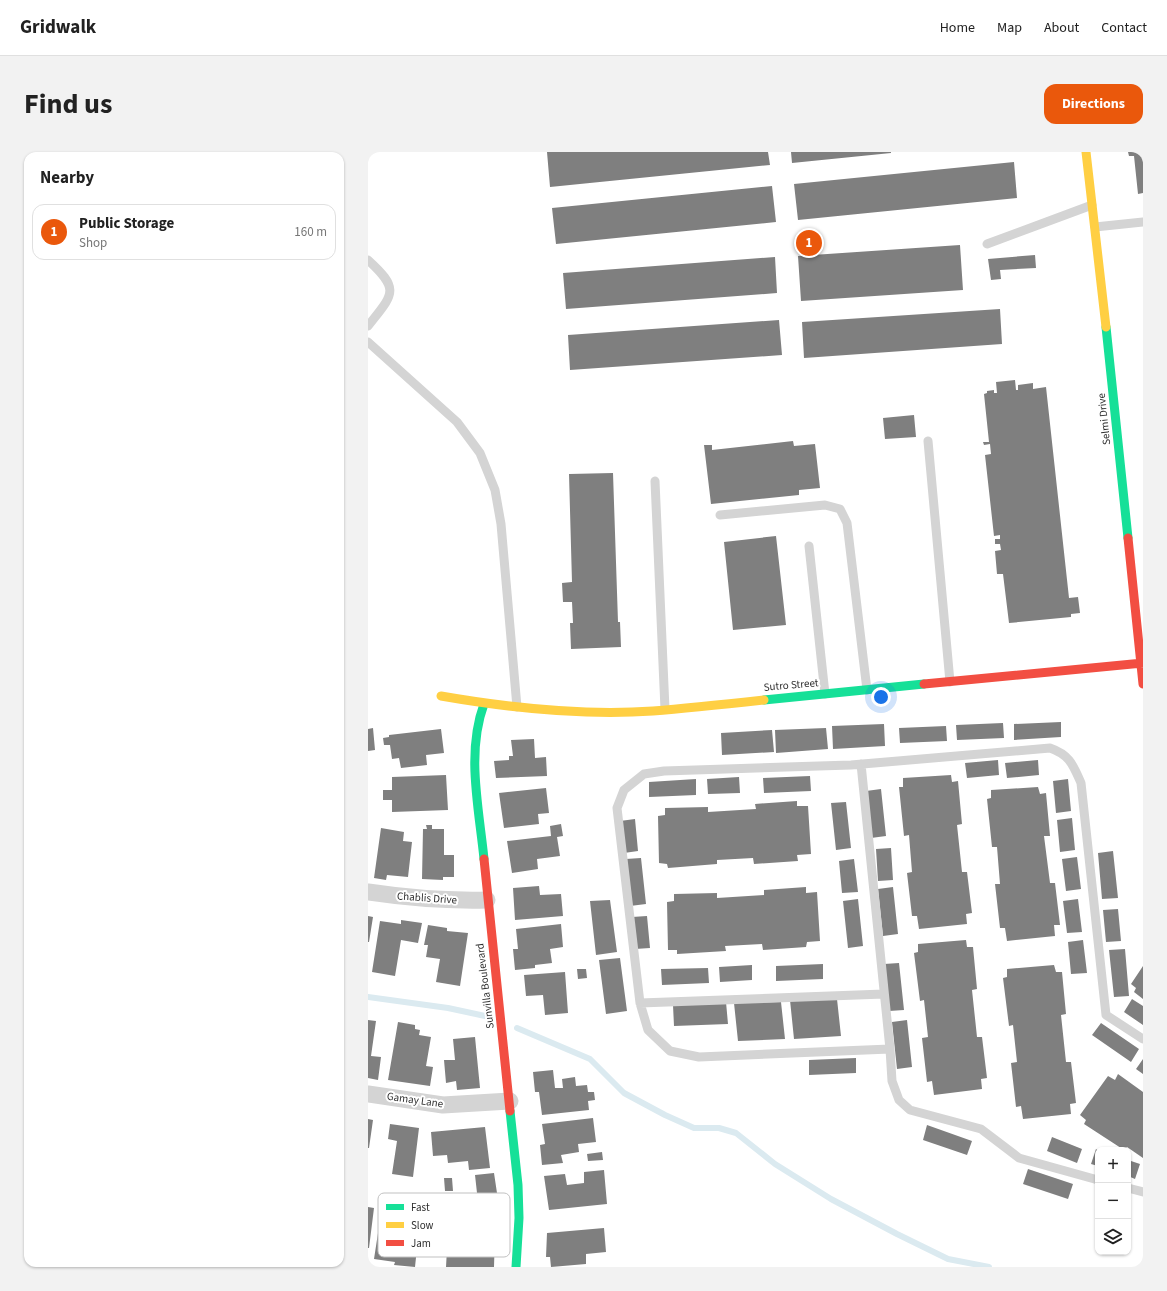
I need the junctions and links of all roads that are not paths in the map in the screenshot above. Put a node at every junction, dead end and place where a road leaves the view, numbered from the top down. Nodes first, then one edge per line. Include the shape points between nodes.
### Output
1 (1086, 152) edge
2 (1092, 205) junction
3 (1143, 222) edge
4 (1095, 227) junction
5 (987, 244) dead end
6 (368, 260) edge
7 (368, 326) edge
8 (368, 342) edge
9 (928, 441) dead end
10 (656, 481) dead end
11 (720, 515) dead end
12 (809, 546) dead end
13 (1142, 663) edge
14 (950, 682) junction
15 (1143, 684) edge
16 (867, 690) junction
17 (826, 694) junction
18 (441, 696) dead end
19 (484, 704) junction
20 (518, 709) junction
21 (665, 709) junction
22 (861, 764) junction
23 (368, 892) edge
24 (487, 900) junction
25 (884, 994) junction
26 (640, 1003) junction
27 (1143, 1039) edge
28 (890, 1049) junction
29 (368, 1094) edge
30 (510, 1101) junction
31 (1095, 1179) edge
32 (1131, 1189) edge
33 (1143, 1192) edge
34 (516, 1267) edge

1 - 2 street, Selmi Drive
2 - 4 street, Selmi Drive
2 - 5 lane
3 - 4 lane
4 - 13 street, Selmi Drive
6 - 7 lane via 385,276 390,290 387,302
8 - 20 lane via 457,422 480,453 495,490 501,524
9 - 14 lane
10 - 21 lane
11 - 16 lane via 825,505 840,509 847,523
12 - 17 lane
13 - 14 street, Sutro Street
13 - 15 street, Selmi Drive
14 - 16 street, Sutro Street
16 - 17 street, Sutro Street
17 - 21 street, Sutro Street
18 - 19 street, Sutro Street
19 - 20 street, Sutro Street
19 - 24 street, Sunvilla Boulevard via 479,716 475,745 475,772
20 - 21 street, Sutro Street via 608,712
22 - 25 lane
22 - 26 lane via 644,774 624,790 617,808
22 - 27 lane via 1050,748 1062,752 1073,764 1080,783 1106,1015
23 - 24 street, Chablis Drive via 413,899
24 - 30 street, Sunvilla Boulevard
25 - 26 lane
25 - 28 lane
26 - 28 lane via 648,1030 670,1051 699,1058
28 - 31 lane via 892,1081 899,1100 910,1110 981,1129 1019,1158
29 - 30 street, Gamay Lane via 443,1105
30 - 34 street, Sunvilla Boulevard via 518,1185
32 - 33 lane

